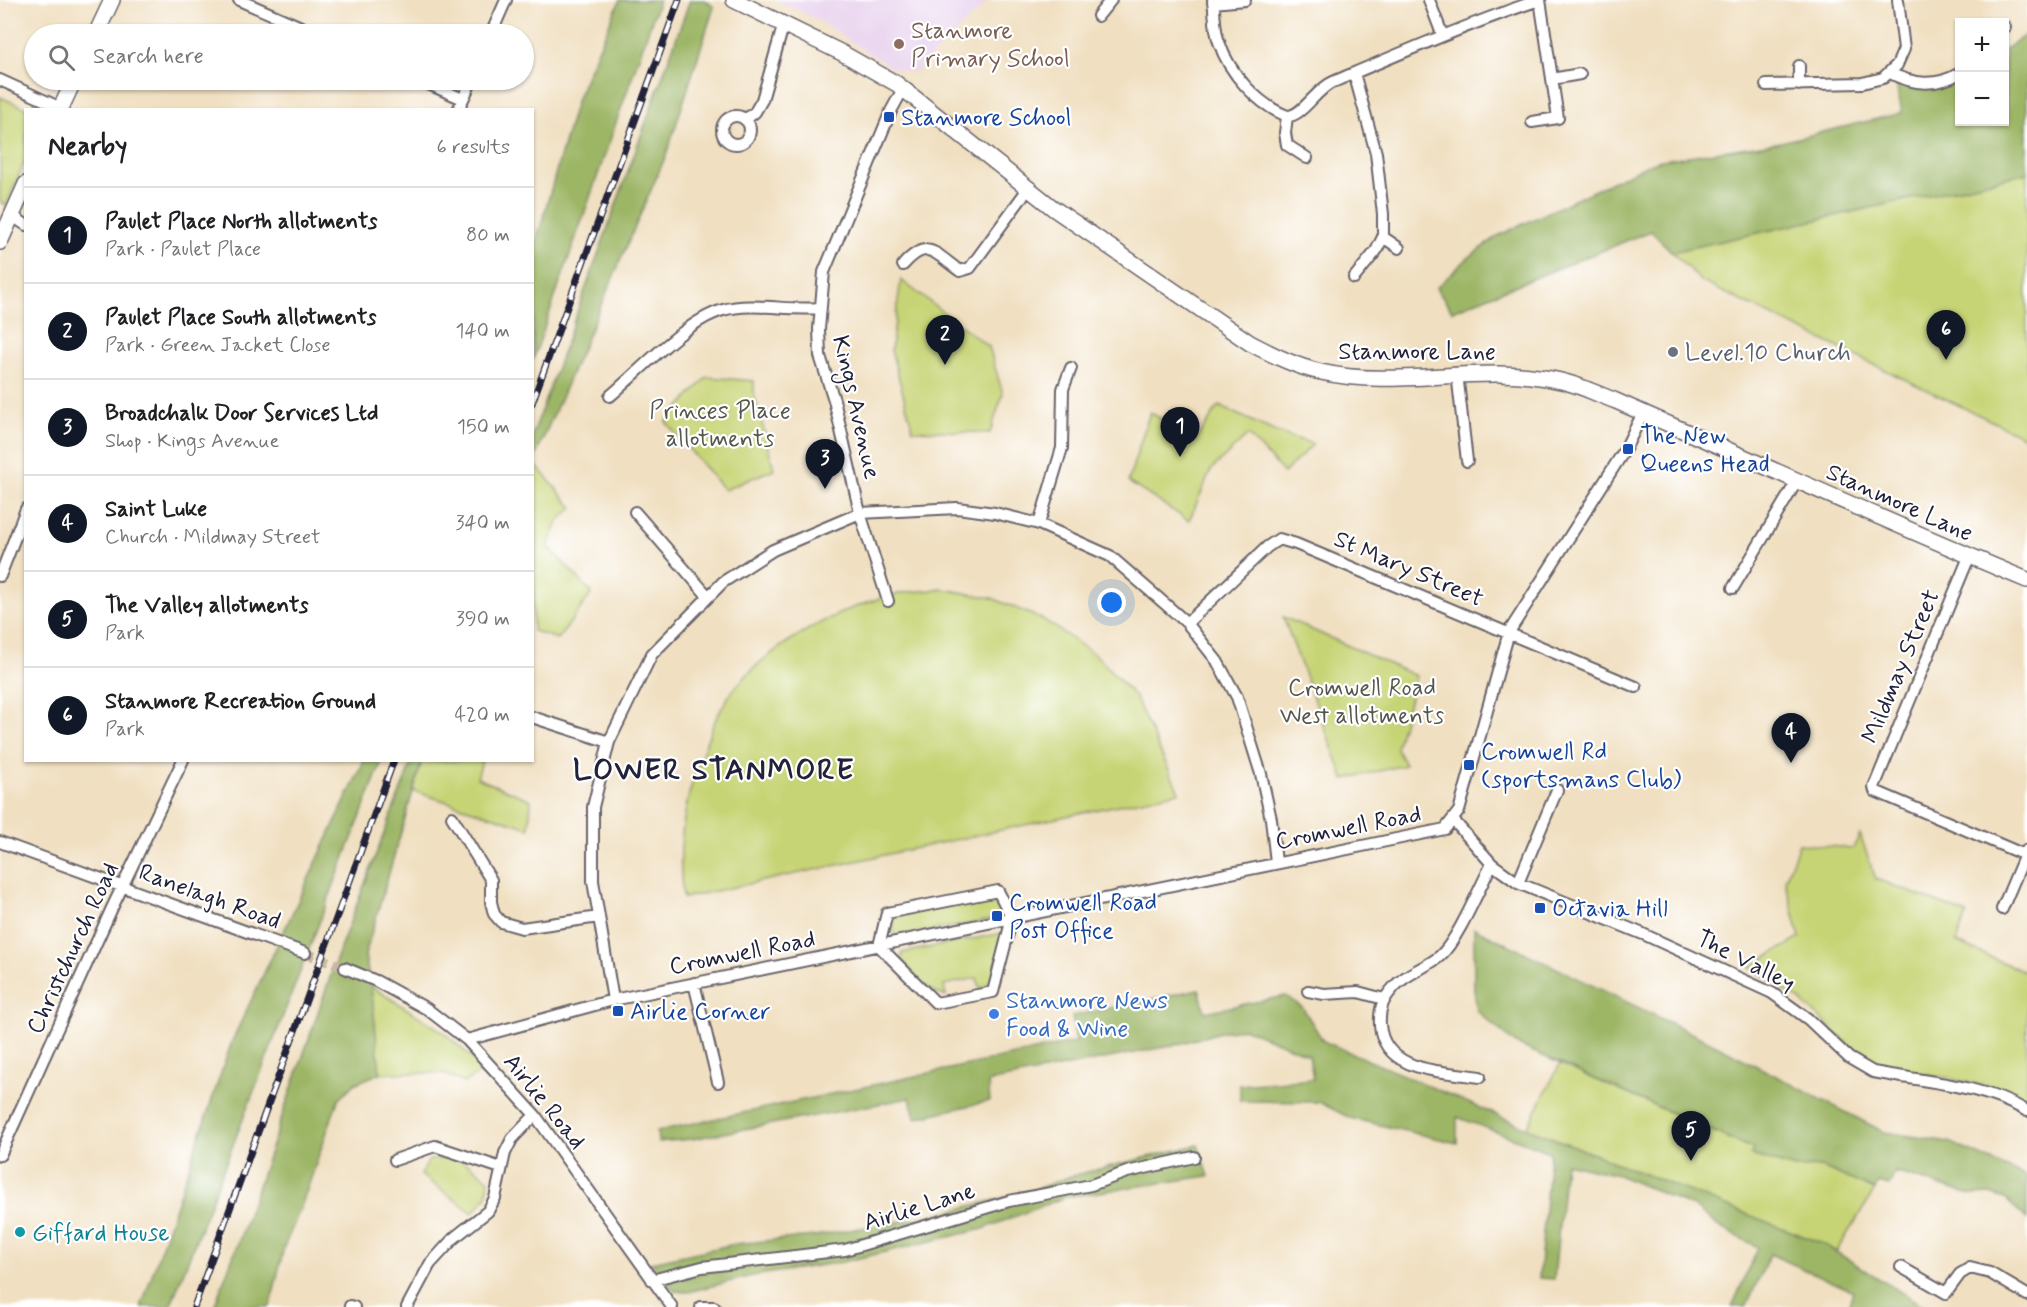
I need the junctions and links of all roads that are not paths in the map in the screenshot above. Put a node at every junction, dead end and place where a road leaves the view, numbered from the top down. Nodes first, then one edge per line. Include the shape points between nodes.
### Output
1 (112, 0) edge
2 (239, 0) edge
3 (506, 0) edge
4 (734, 0) edge
5 (1111, 0) edge
6 (1245, 0) edge
7 (1429, 0) edge
8 (1539, 0) edge
9 (1898, 0) edge
10 (1213, 2) edge
11 (1098, 16) dead end
12 (784, 23) junction
13 (101, 24) edge
14 (294, 24) edge
15 (495, 24) edge
16 (1442, 34) junction
17 (1799, 66) dead end
18 (1353, 73) junction
19 (1580, 74) dead end
20 (1890, 74) junction
21 (1955, 76) edge
22 (1552, 79) junction
23 (0, 80) edge
24 (1799, 85) junction
25 (1766, 86) dead end
26 (903, 89) junction
27 (69, 90) edge
28 (436, 90) edge
29 (467, 90) edge
30 (461, 104) edge
31 (58, 108) edge
32 (60, 108) edge
33 (1287, 116) junction
34 (745, 120) dead end
35 (1532, 122) dead end
36 (1307, 158) dead end
37 (24, 188) edge
38 (1028, 189) junction
39 (11, 215) junction
40 (24, 224) edge
41 (1383, 237) junction
42 (0, 242) edge
43 (1399, 248) dead end
44 (903, 265) dead end
45 (1354, 278) dead end
46 (819, 308) junction
47 (1071, 368) dead end
48 (1457, 374) junction
49 (610, 396) dead end
50 (1644, 411) junction
51 (1467, 461) dead end
52 (1797, 481) junction
53 (635, 512) dead end
54 (860, 513) junction
55 (24, 514) edge
56 (1039, 524) junction
57 (1969, 557) junction
58 (0, 576) edge
59 (2027, 580) edge
60 (1733, 588) dead end
61 (707, 596) junction
62 (888, 601) dead end
63 (1187, 623) junction
64 (1509, 632) junction
65 (1636, 687) dead end
66 (534, 718) edge
67 (609, 742) junction
68 (182, 762) edge
69 (1557, 790) dead end
70 (452, 817) dead end
71 (1454, 821) junction
72 (0, 842) edge
73 (2026, 853) edge
74 (1276, 862) junction
75 (1492, 864) junction
76 (1518, 883) junction
77 (122, 887) junction
78 (2002, 909) dead end
79 (599, 917) junction
80 (1012, 918) junction
81 (879, 946) junction
82 (305, 953) tunnel mouth
83 (345, 968) tunnel mouth
84 (693, 983) junction
85 (1308, 991) dead end
86 (1384, 999) junction
87 (613, 1000) junction
88 (467, 1040) junction
89 (1480, 1077) dead end
90 (718, 1082) dead end
91 (2027, 1111) edge
92 (535, 1115) junction
93 (0, 1155) edge
94 (1194, 1157) dead end
95 (395, 1160) dead end
96 (501, 1168) junction
97 (1900, 1267) dead end
98 (652, 1280) junction
99 (2027, 1294) edge
100 (407, 1307) edge
101 (672, 1307) edge
102 (700, 1307) edge
103 (714, 1307) edge

1 - 13 street
2 - 14 street
3 - 15 street
4 - 12 street, Stanmore Lane
5 - 11 street
6 - 10 street
7 - 16 street
8 - 16 street
8 - 22 street
9 - 20 street via 1904,49
10 - 33 street via 1218,39 1232,68 1269,107
12 - 26 street, Stanmore Lane
12 - 34 street via 762,100
16 - 18 street
17 - 24 street
18 - 33 street via 1327,84 1297,115
18 - 41 street via 1376,153
19 - 22 street
20 - 21 street via 1906,82 1925,83
20 - 24 street via 1862,83
22 - 35 street via 1558,118
23 - 31 street
24 - 25 street
26 - 38 street, Stanmore Lane
26 - 46 street, Kings Avenue via 824,272
27 - 32 street
28 - 30 street
29 - 30 street
33 - 36 street via 1287,145
37 - 39 street
38 - 44 street via 970,268 960,271 933,251 922,249
38 - 48 street, Stanmore Lane via 1250,343 1278,357 1338,375
39 - 40 street
39 - 42 street
41 - 43 street
41 - 45 street
46 - 49 street via 735,308 717,313 683,333
46 - 54 street, Kings Avenue via 820,356
47 - 56 street via 1063,389 1062,448
48 - 50 street, Stanmore Lane via 1503,372 1560,380
48 - 51 street
50 - 52 street, Stanmore Lane
50 - 64 street, Cromwell Road via 1624,451
52 - 57 street, Stanmore Lane
52 - 60 street
53 - 61 street
54 - 56 street via 957,508
54 - 61 street via 773,550
54 - 62 street, Kings Avenue
55 - 58 street
56 - 63 street via 1110,556
57 - 59 street, Stanmore Lane
57 - 73 street, Mildmay Street via 1875,781 1875,791
61 - 67 street via 652,654
63 - 64 street, St Mary Street via 1279,539
63 - 74 street via 1217,662 1237,697 1261,774
64 - 65 street, St Mary Street
64 - 71 street, Cromwell Road
66 - 67 street
67 - 79 street via 593,807 593,882
68 - 77 street, Christchurch Road
69 - 76 street
70 - 79 street via 491,880 490,902 501,922 522,928
71 - 74 street, Cromwell Road via 1433,833
71 - 75 street, The Valley
72 - 77 street, Ranelagh Road
73 - 78 street
74 - 80 street, Cromwell Road
75 - 76 street, The Valley
75 - 86 street via 1440,956 1405,978
76 - 91 street, The Valley via 1772,993 1867,1070 1974,1089 2005,1098
77 - 82 street, Ranelagh Road
77 - 93 street, Christchurch Road
79 - 87 street
80 - 81 street, Cromwell Road
80 - 81 street via 998,891 887,913
80 - 81 street via 993,992 936,1003
81 - 84 street, Cromwell Road
83 - 88 street, Airlie Road via 427,1009
84 - 87 street, Cromwell Road
84 - 90 street
85 - 86 street via 1358,992
86 - 89 street via 1380,1018 1384,1042 1400,1060
87 - 88 street, Cromwell Road
88 - 92 street, Airlie Road
92 - 96 street via 512,1139
92 - 98 street, Airlie Road
94 - 98 street, Airlie Lane via 1127,1172 1091,1185 1009,1201 845,1250 702,1267
95 - 96 street via 435,1146
96 - 100 street via 495,1198 488,1210 430,1264
97 - 99 street via 1946,1293 1960,1274 1970,1268 1990,1273
98 - 101 street, Airlie Road
102 - 103 street

